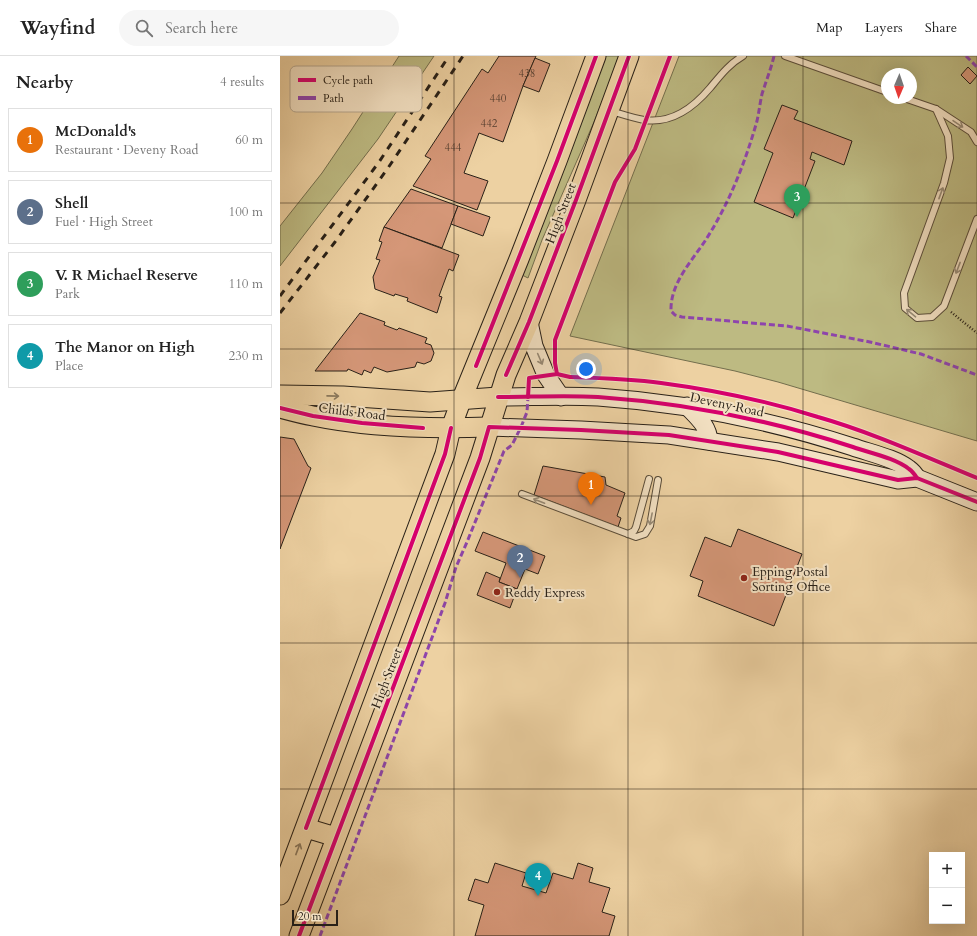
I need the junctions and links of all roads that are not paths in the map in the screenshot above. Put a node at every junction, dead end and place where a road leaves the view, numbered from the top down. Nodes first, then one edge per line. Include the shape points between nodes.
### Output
1 (596, 56) edge
2 (629, 56) edge
3 (743, 56) edge
4 (785, 56) edge
5 (881, 90) edge
6 (917, 102) edge
7 (936, 109) junction
8 (609, 110) junction
9 (977, 142) edge
10 (977, 219) edge
11 (529, 322) junction
12 (280, 394) edge
13 (498, 397) junction
14 (561, 397) junction
15 (461, 401) junction
16 (688, 406) junction
17 (280, 408) edge
18 (489, 427) junction
19 (451, 428) junction
20 (709, 441) junction
21 (917, 478) junction
22 (648, 479) dead end
23 (658, 480) dead end
24 (522, 494) dead end
25 (977, 502) edge
26 (628, 534) junction
27 (306, 828) junction
28 (336, 838) junction
29 (280, 895) edge
30 (299, 936) edge

1 - 15 main road, High Street via 519,259
2 - 8 main road, High Street
3 - 8 lane via 723,72 692,107 671,118 646,120
4 - 5 lane
6 - 7 lane
7 -> 9 lane via 970,132
10 -> 7 lane via 944,306 932,317 916,318 905,308 904,293 944,183 950,158 948,136
8 - 11 main road, High Street
11 - 13 main road, High Street
11 -> 14 street via 534,346 546,375
12 -> 15 main road, Childs Road via 430,402
13 - 14 street, Deveny Road
13 - 15 main road, Childs Road
13 - 18 main road, High Street
14 - 16 street, Deveny Road via 622,399
15 - 19 main road, High Street
16 - 20 street via 703,423
16 - 21 street, Deveny Road via 748,417 846,445 896,462 910,469
17 - 19 main road, Childs Road via 312,416 362,423
18 - 19 main road, Childs Road
18 - 20 street, Deveny Road via 637,432
18 - 28 main road, High Street via 480,458
19 - 27 main road, High Street via 445,454
20 - 21 street, Deveny Road via 778,452 898,480
21 - 25 street, Deveny Road
22 - 26 lane via 636,527
23 -> 26 lane via 648,530 636,537
26 -> 24 lane
27 - 28 main road
29 -> 27 main road, High Street
28 - 30 main road, High Street

